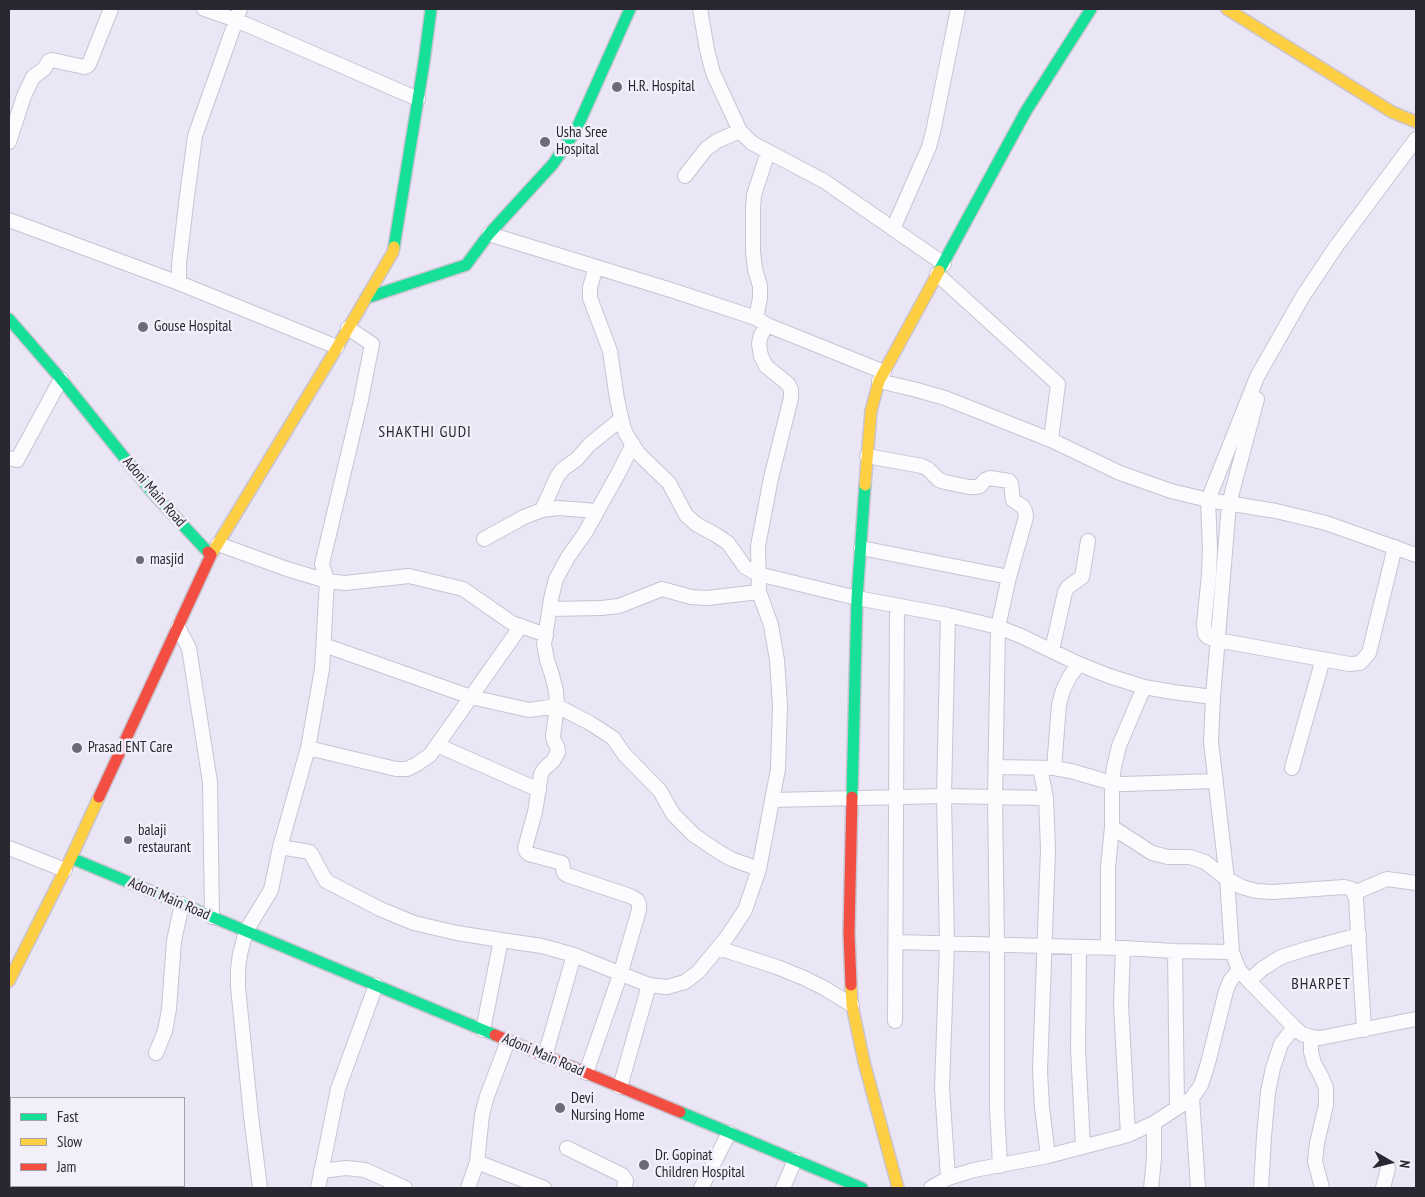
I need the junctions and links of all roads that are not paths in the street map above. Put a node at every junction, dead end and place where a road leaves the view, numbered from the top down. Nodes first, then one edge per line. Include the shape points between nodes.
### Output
1 (111, 9) edge
2 (431, 9) edge
3 (630, 9) edge
4 (700, 9) edge
5 (958, 9) edge
6 (1092, 9) edge
7 (1227, 9) edge
8 (210, 10) edge
9 (238, 14) edge
10 (418, 99) junction
11 (1416, 122) edge
12 (740, 131) junction
13 (1416, 139) edge
14 (9, 142) edge
15 (768, 152) junction
16 (685, 176) dead end
17 (9, 220) edge
18 (893, 229) junction
19 (489, 234) junction
20 (596, 267) junction
21 (940, 269) junction
22 (179, 283) junction
23 (366, 298) junction
24 (9, 319) edge
25 (762, 322) junction
26 (348, 328) junction
27 (337, 347) junction
28 (1270, 354) junction
29 (881, 377) junction
30 (61, 379) junction
31 (621, 419) junction
32 (1052, 440) junction
33 (633, 444) junction
34 (868, 456) junction
35 (9, 458) edge
36 (1208, 500) junction
37 (1229, 504) junction
38 (542, 510) junction
39 (597, 511) junction
40 (484, 539) dead end
41 (1088, 541) dead end
42 (1396, 547) junction
43 (860, 548) junction
44 (214, 550) junction
45 (1416, 555) edge
46 (758, 574) junction
47 (1009, 577) junction
48 (327, 581) junction
49 (759, 592) junction
50 (857, 598) junction
51 (897, 606) junction
52 (550, 608) junction
53 (948, 616) junction
54 (521, 626) junction
55 (178, 627) junction
56 (998, 627) junction
57 (546, 636) junction
58 (1217, 640) junction
59 (324, 645) junction
60 (1052, 650) junction
61 (1323, 659) junction
62 (1079, 664) junction
63 (1144, 687) junction
64 (471, 697) junction
65 (1213, 697) junction
66 (557, 706) junction
67 (437, 745) junction
68 (308, 748) junction
69 (996, 767) junction
70 (1040, 768) junction
71 (1054, 768) junction
72 (1292, 768) dead end
73 (1216, 780) junction
74 (1112, 783) junction
75 (539, 790) junction
76 (944, 796) junction
77 (895, 797) junction
78 (995, 798) junction
79 (1046, 798) junction
80 (853, 799) junction
81 (772, 800) junction
82 (1112, 827) junction
83 (280, 846) junction
84 (9, 848) edge
85 (68, 864) junction
86 (759, 869) junction
87 (1227, 879) junction
88 (1416, 883) edge
89 (1354, 893) junction
90 (182, 904) junction
91 (212, 917) junction
92 (246, 931) junction
93 (1359, 935) junction
94 (501, 940) junction
95 (896, 942) junction
96 (947, 944) junction
97 (997, 945) junction
98 (1045, 947) junction
99 (718, 948) junction
100 (1079, 948) junction
101 (1108, 948) junction
102 (1123, 948) junction
103 (1175, 951) junction
104 (1232, 952) junction
105 (574, 956) junction
106 (1239, 970) junction
107 (620, 975) junction
108 (1249, 981) junction
109 (9, 982) edge
110 (649, 985) junction
111 (376, 986) junction
112 (852, 1005) junction
113 (1416, 1020) edge
114 (895, 1021) dead end
115 (1294, 1027) junction
116 (483, 1030) junction
117 (1364, 1030) junction
118 (1311, 1037) junction
119 (508, 1041) junction
120 (156, 1054) dead end
121 (545, 1056) junction
122 (586, 1073) junction
123 (620, 1087) junction
124 (1192, 1098) junction
125 (1177, 1108) junction
126 (1154, 1123) junction
127 (729, 1133) junction
128 (1128, 1135) junction
129 (1083, 1146) junction
130 (567, 1148) dead end
131 (1048, 1156) junction
132 (795, 1160) junction
133 (477, 1162) junction
134 (1000, 1166) junction
135 (1388, 1168) dead end
136 (321, 1171) junction
137 (948, 1178) junction
138 (260, 1188) edge
139 (318, 1188) edge
140 (405, 1188) edge
141 (468, 1188) edge
142 (544, 1188) edge
143 (624, 1188) edge
144 (701, 1188) edge
145 (783, 1188) edge
146 (862, 1188) edge
147 (898, 1188) edge
148 (931, 1188) edge
149 (1152, 1188) edge
150 (1198, 1188) edge
151 (1260, 1188) edge
152 (1322, 1188) edge
153 (1383, 1188) edge

1 - 14 street via 90,64 84,67 52,60 33,76
2 - 10 street
3 - 19 street via 576,130 553,164
4 - 12 street via 713,73
5 - 18 street via 934,132
6 - 21 street via 1026,111
7 - 11 street via 1392,112
8 - 9 street
9 - 10 street
9 - 22 street via 195,136
10 - 23 street via 393,252
12 - 15 street
12 - 16 street via 706,149
13 - 28 street via 1334,248
15 - 18 street via 824,181
15 - 25 street via 753,208 754,260 760,286
17 - 22 street
18 - 21 street
19 - 20 street
19 - 23 street via 466,265
20 - 25 street
20 - 31 street via 590,298 610,352
21 - 29 street
21 - 32 street via 1058,384
22 - 27 street
23 - 26 street
24 - 30 street, Adoni Main Road
25 - 29 street
25 - 46 street via 761,356 766,366 788,384 791,398 758,546
26 - 27 street
26 - 48 street via 372,344 322,564
27 - 44 street
28 - 36 street via 1257,377
28 - 37 street
29 - 32 street
29 - 34 street via 871,411
30 - 35 street via 17,460
30 - 44 street, Adoni Main Road via 152,492
31 - 33 street
31 - 38 street via 563,469
32 - 36 street via 1120,473
33 - 39 street
33 - 46 street via 638,453 669,482 686,515 728,544 745,567
34 - 43 street
34 - 47 street via 922,466 939,480 969,487 980,486 990,478 1009,482 1013,500 1023,507 1026,517
36 - 37 street
36 - 58 street via 1210,558 1204,624 1205,634
37 - 42 street via 1326,523
37 - 58 street
38 - 39 street
38 - 40 street via 524,516
39 - 52 street via 556,579
41 - 60 street via 1082,577 1065,592
42 - 45 street
42 - 61 street via 1369,653 1360,663
43 - 47 street
43 - 50 street
44 - 48 street
44 - 55 street
46 - 49 street
46 - 50 street
47 - 56 street
48 - 54 street via 345,583 409,576 418,578 463,589
48 - 59 street
49 - 52 street via 707,598 662,589 619,606
49 - 81 street via 771,625 780,705 778,769
50 - 51 street
50 - 80 street
51 - 53 street
51 - 77 street
52 - 57 street
53 - 56 street
53 - 76 street
54 - 57 street
54 - 64 street
55 - 85 street
55 - 91 street via 189,648 210,782
56 - 60 street
56 - 69 street
57 - 66 street via 544,644
58 - 61 street
58 - 65 street
59 - 64 street
59 - 68 street
60 - 62 street
61 - 72 street
62 - 63 street
62 - 71 street via 1063,690 1059,705
63 - 65 street
63 - 74 street via 1119,746
64 - 66 street via 530,710
64 - 67 street
65 - 73 street via 1211,742
66 - 75 street via 553,736 558,752 544,769
66 - 86 street via 613,738 624,754 660,790 673,814 694,835 731,859
67 - 68 street via 430,755 407,769
67 - 75 street
68 - 83 street
69 - 70 street
69 - 78 street
70 - 71 street
70 - 79 street
71 - 74 street
73 - 74 street
73 - 87 street
74 - 82 street
75 - 107 street via 526,851 562,863 567,875 630,896 639,904
76 - 77 street
76 - 78 street
76 - 96 street
77 - 80 street
77 - 95 street
78 - 79 street
78 - 97 street
79 - 98 street
80 - 81 street
80 - 112 street via 849,933
81 - 86 street
82 - 87 street via 1152,853 1205,862
82 - 101 street via 1108,868
83 - 92 street via 271,890
83 - 94 street via 310,852 326,880 380,909 414,923
84 - 85 street
85 - 90 street, Adoni Main Road
85 - 109 street
86 - 99 street via 745,910
87 - 89 street via 1256,891 1344,887
87 - 104 street
88 - 89 street via 1387,879
89 - 93 street
90 - 91 street, Adoni Main Road
90 - 120 street via 174,941 169,1009
91 - 92 street, Adoni Main Road
92 - 111 street, Adoni Main Road
92 - 138 street via 240,954 238,987
93 - 108 street via 1281,957
93 - 117 street
94 - 105 street via 542,946
94 - 116 street
95 - 96 street
95 - 114 street
96 - 97 street
96 - 137 street via 942,1088
97 - 98 street
97 - 134 street via 996,1109
98 - 100 street
98 - 131 street via 1040,1071
99 - 110 street via 698,972 684,982 667,986
99 - 112 street via 804,978
100 - 101 street
100 - 129 street via 1078,1049
101 - 102 street
102 - 103 street
102 - 128 street via 1121,1004
103 - 104 street
103 - 125 street
104 - 106 street
105 - 107 street
105 - 121 street
106 - 108 street
106 - 124 street via 1226,991 1208,1063 1201,1085
107 - 110 street
107 - 122 street
108 - 115 street
110 - 123 street
111 - 116 street, Adoni Main Road
111 - 136 street via 338,1090
112 - 147 street
113 - 117 street
115 - 118 street
115 - 151 street via 1281,1044 1273,1068
116 - 119 street, Adoni Main Road
117 - 118 street
118 - 152 street via 1314,1063 1326,1088 1326,1105 1315,1161
119 - 121 street, Adoni Main Road
119 - 133 street via 486,1096
121 - 122 street, Adoni Main Road
122 - 123 street, Adoni Main Road
123 - 127 street, Adoni Main Road
124 - 125 street
124 - 150 street
125 - 126 street
126 - 128 street
126 - 149 street
127 - 132 street, Adoni Main Road
127 - 144 street
128 - 129 street
129 - 131 street
130 - 143 street via 622,1175 626,1181
131 - 134 street
132 - 145 street
132 - 146 street, Adoni Main Road
133 - 141 street
133 - 142 street
134 - 137 street
135 - 153 street
136 - 139 street
136 - 140 street via 365,1170
137 - 148 street

